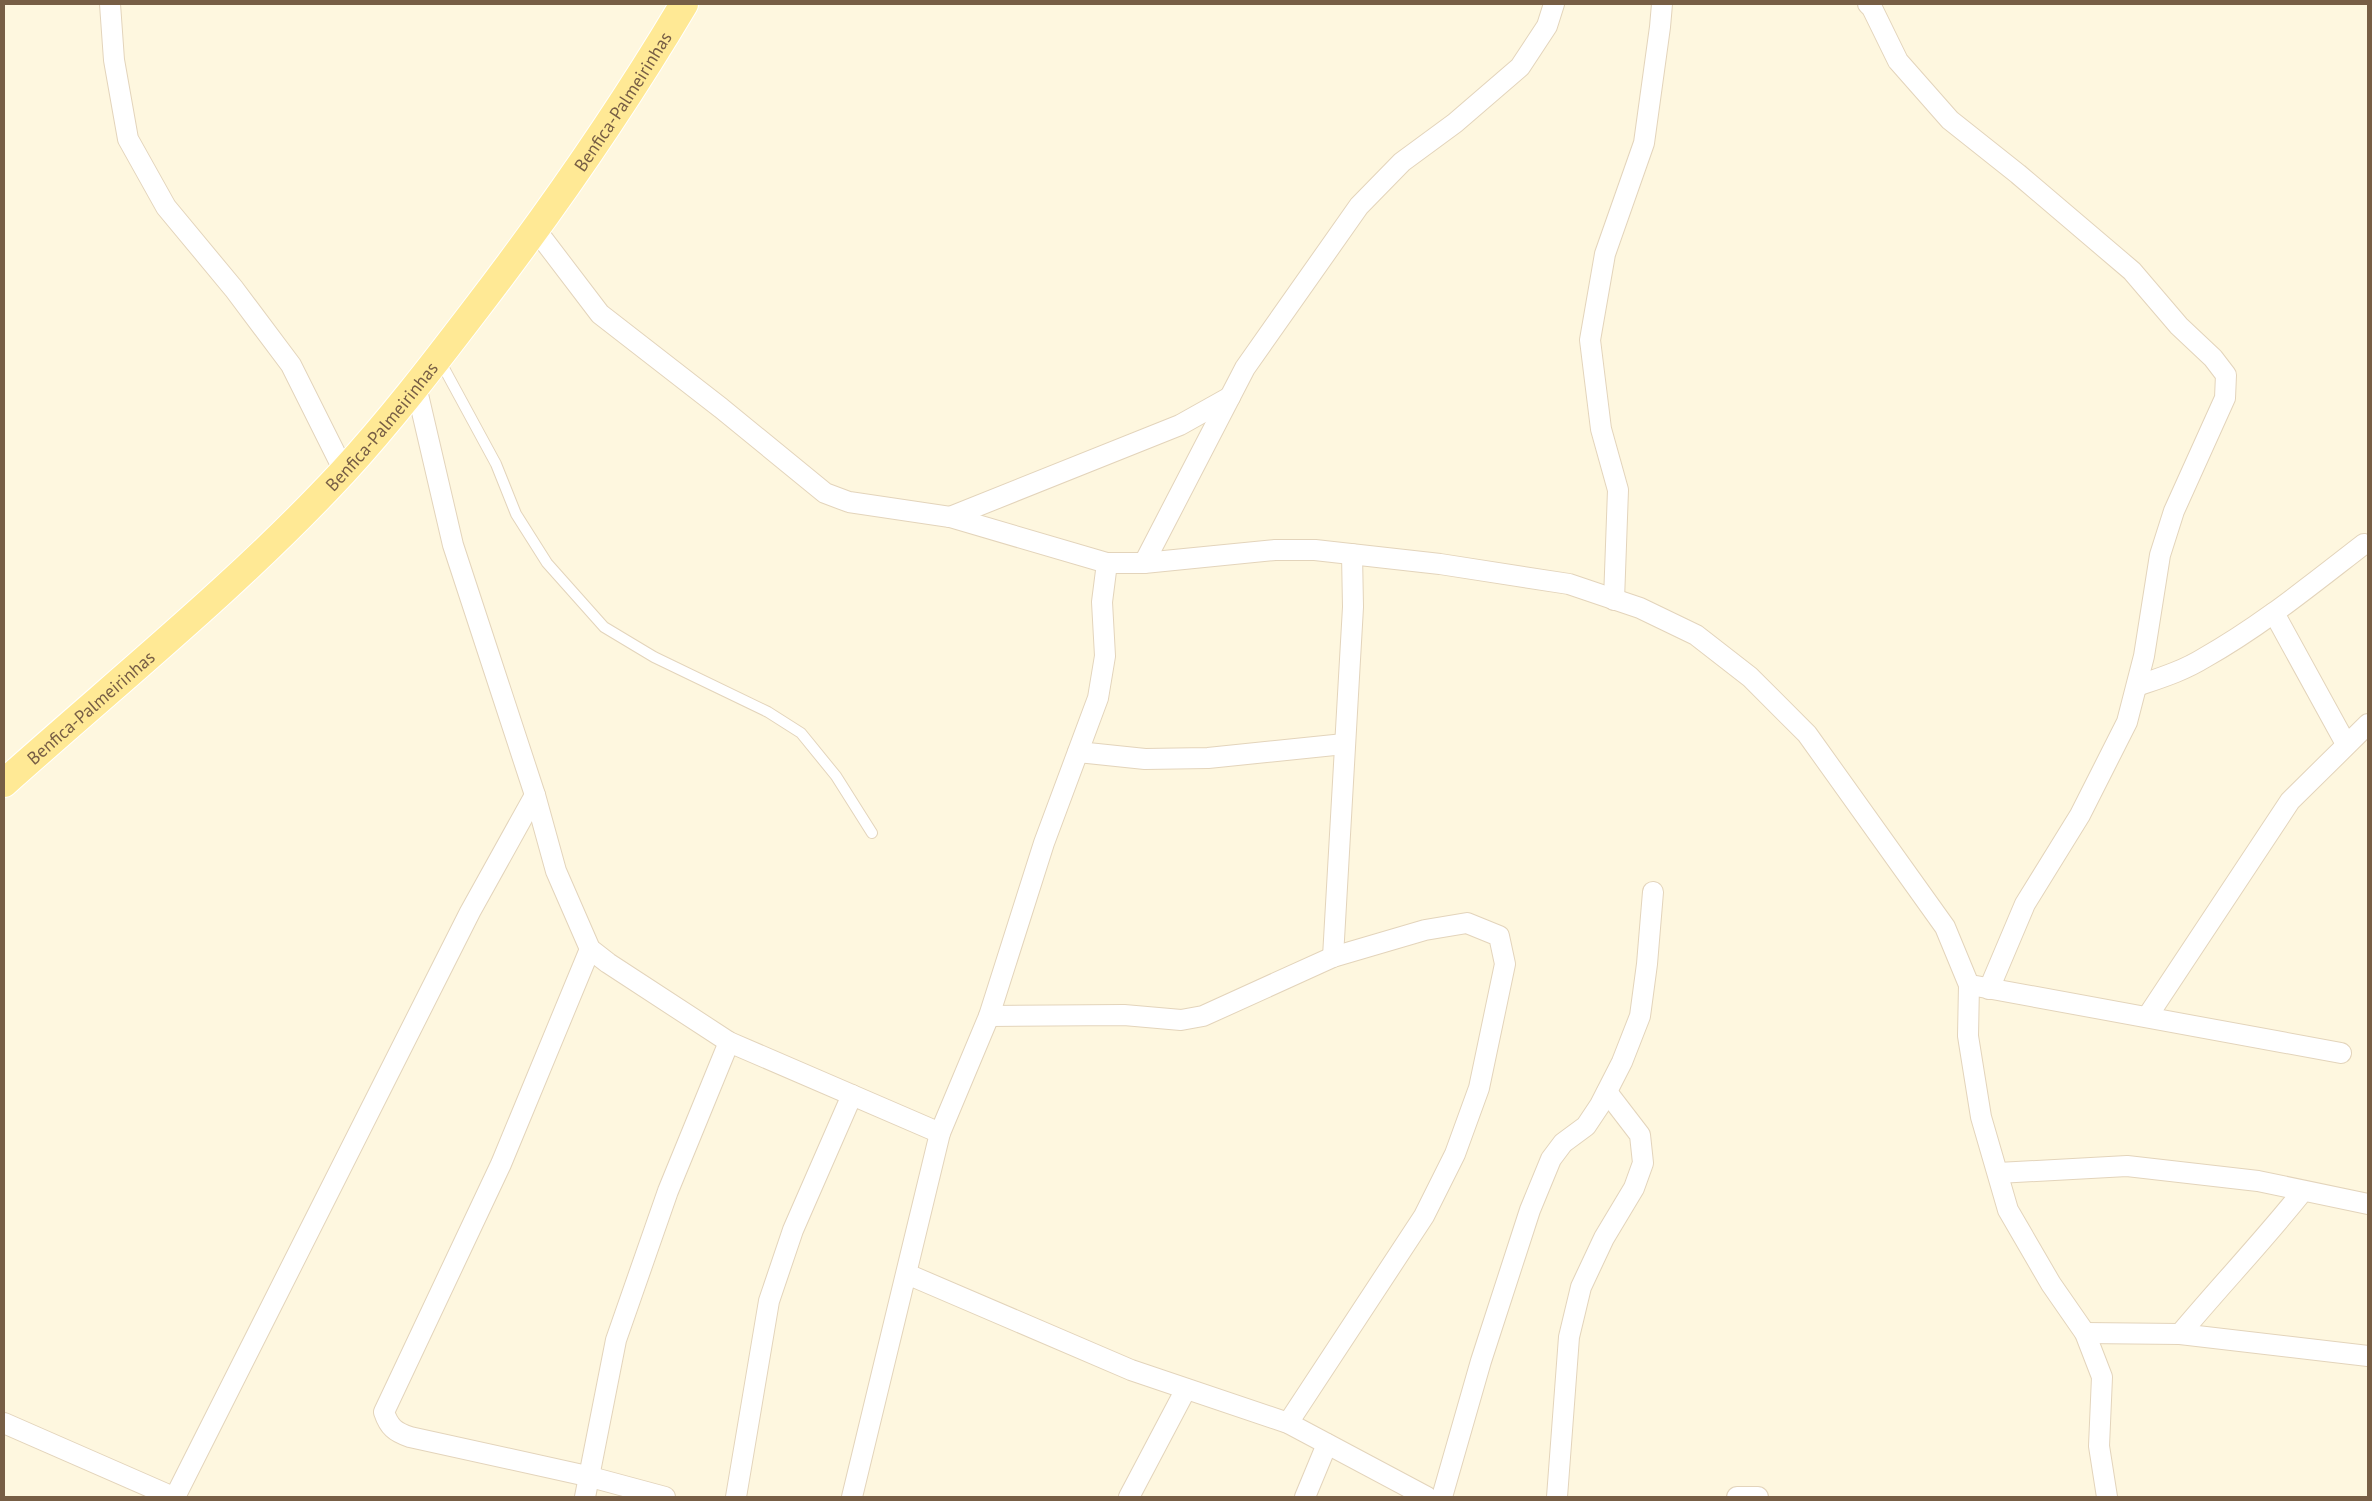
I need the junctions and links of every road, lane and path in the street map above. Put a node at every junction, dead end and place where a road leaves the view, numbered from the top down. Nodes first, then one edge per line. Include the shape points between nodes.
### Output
1 (110, 4) edge
2 (684, 4) edge
3 (1554, 4) edge
4 (1662, 4) edge
5 (1868, 4) edge
6 (536, 230) junction
7 (439, 358) junction
8 (416, 386) junction
9 (1230, 397) junction
10 (344, 471) junction
11 (950, 517) junction
12 (2364, 544) dead end
13 (1352, 554) junction
14 (1107, 563) junction
15 (1144, 564) junction
16 (1614, 600) junction
17 (2274, 613) junction
18 (2136, 686) junction
19 (2368, 724) edge
20 (1344, 744) junction
21 (2346, 744) junction
22 (1078, 752) junction
23 (4, 782) edge
24 (534, 795) junction
25 (872, 833) dead end
26 (1653, 892) dead end
27 (590, 948) junction
28 (1333, 957) junction
29 (1969, 985) junction
30 (1989, 989) junction
31 (989, 1016) junction
32 (2147, 1017) junction
33 (729, 1042) junction
34 (2340, 1053) dead end
35 (1607, 1092) junction
36 (852, 1095) junction
37 (940, 1133) junction
38 (1998, 1173) junction
39 (2303, 1191) junction
40 (2368, 1204) edge
41 (907, 1274) junction
42 (2086, 1333) junction
43 (2180, 1334) junction
44 (2368, 1356) edge
45 (1186, 1388) junction
46 (1288, 1423) junction
47 (4, 1424) edge
48 (1327, 1444) junction
49 (588, 1476) junction
50 (174, 1497) edge
51 (585, 1497) edge
52 (665, 1497) edge
53 (736, 1497) edge
54 (852, 1497) edge
55 (1129, 1497) edge
56 (1305, 1497) edge
57 (1427, 1497) edge
58 (1442, 1497) edge
59 (1557, 1497) edge
60 (1737, 1497) edge
61 (1758, 1497) edge
62 (2107, 1497) edge

1 - 10 street via 114,60 128,139 166,207 234,288 291,365
2 - 6 main road, Benfica-Palmeirinhas via 620,108
3 - 9 street via 1548,26 1520,67 1455,123 1402,162 1359,206 1245,368
4 - 16 street via 1644,142 1605,254 1590,340 1601,429 1618,490
5 - 18 street via 1898,61 1950,120 2132,271 2226,375 2225,398 2174,511 2160,555
6 - 7 main road, Benfica-Palmeirinhas
6 - 11 street via 600,314 825,493 849,502
7 - 8 main road, Benfica-Palmeirinhas
7 - 25 lane via 496,464 516,514 547,563 604,628 654,657 768,712 801,733 836,776
8 - 10 main road, Benfica-Palmeirinhas
8 - 24 street via 453,545
9 - 11 street via 1180,425
9 - 15 street
10 - 23 main road, Benfica-Palmeirinhas via 238,574
11 - 14 street
12 - 17 street
13 - 15 street via 1275,550
13 - 16 street via 1569,584
13 - 20 street via 1353,607
14 - 15 street
14 - 22 street via 1102,602 1104,664 1098,698
16 - 29 street via 1640,608 1696,635 1750,677 1806,734 1945,927
17 - 18 street via 2203,659
17 - 21 street
18 - 30 street via 2127,722 2080,816 2025,904
19 - 21 street
20 - 22 street via 1208,758 1145,759
20 - 28 street
21 - 32 street via 2290,801
22 - 31 street via 1044,843
24 - 27 street via 556,871
24 - 50 street via 470,912
26 - 35 street via 1640,1016
27 - 33 street
27 - 49 street via 501,1164 384,1412 389,1424 410,1436
28 - 31 street via 1219,1009 1181,1020 1124,1015
28 - 46 street via 1425,930 1467,923 1499,936 1505,964 1479,1088 1455,1154 1424,1216
29 - 30 street
29 - 38 street via 1968,1036 1981,1117
30 - 32 street
31 - 37 street
32 - 34 street
33 - 36 street
33 - 49 street via 668,1191 616,1340
35 - 58 street via 1586,1126 1563,1143 1551,1158 1530,1210 1481,1361
35 - 59 street via 1640,1136 1643,1163 1634,1188 1604,1238 1581,1286 1569,1337
36 - 37 street
36 - 53 street via 793,1230 769,1301
37 - 41 street
38 - 39 street via 2127,1166 2258,1181
38 - 42 street via 2008,1210 2051,1284
39 - 40 street
39 - 43 street
41 - 45 street via 1131,1370
41 - 54 street
42 - 43 street
42 - 62 street via 2102,1377 2099,1446
43 - 44 street
45 - 46 street
45 - 55 street
46 - 48 street
47 - 50 street
48 - 56 street
48 - 57 street
49 - 51 street
49 - 52 street
60 - 61 street

